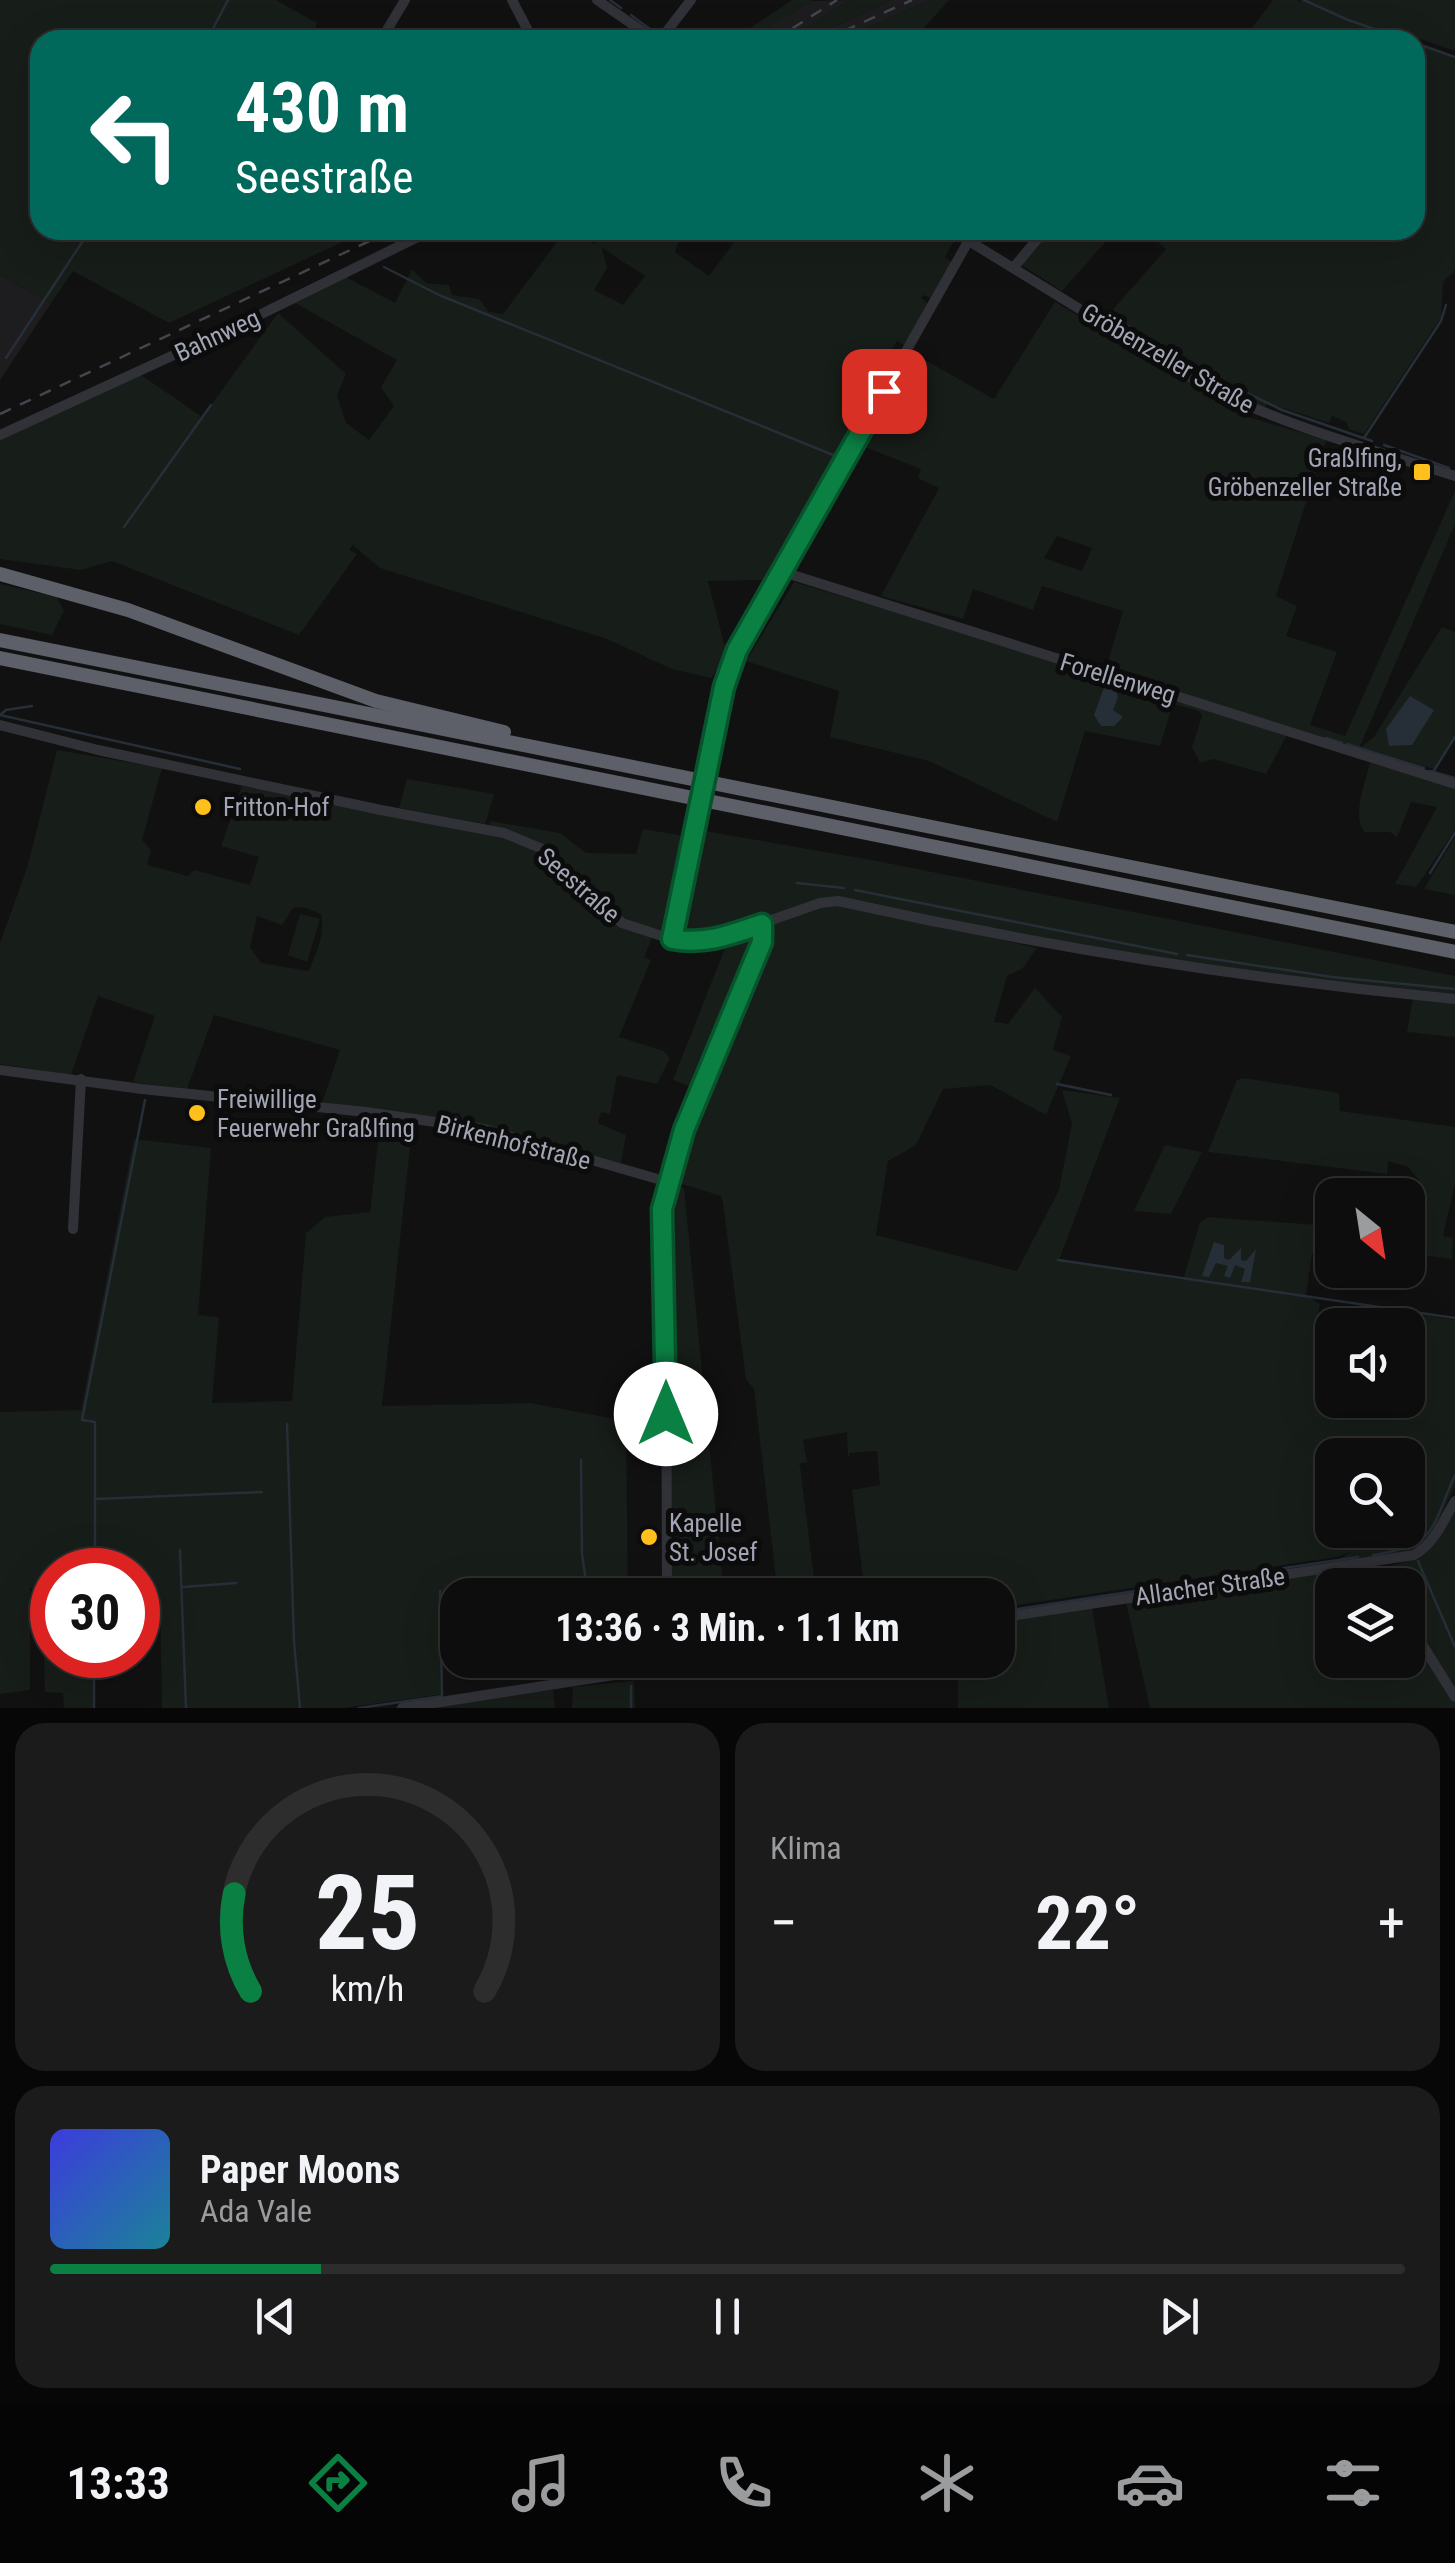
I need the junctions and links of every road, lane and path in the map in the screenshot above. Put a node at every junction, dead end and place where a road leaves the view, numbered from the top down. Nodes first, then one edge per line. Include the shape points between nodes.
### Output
1 (405, 0) edge
2 (512, 0) edge
3 (597, 0) edge
4 (692, 0) edge
5 (387, 30) edge
6 (528, 30) edge
7 (642, 30) edge
8 (666, 30) edge
9 (412, 240) edge
10 (968, 240) joint
11 (1037, 240) edge
12 (1014, 267) junction
13 (0, 435) edge
14 (1455, 476) edge
15 (780, 571) junction
16 (0, 574) edge
17 (0, 640) edge
18 (0, 658) edge
19 (0, 725) edge
20 (601, 758) junction
21 (1455, 784) edge
22 (762, 924) junction
23 (1455, 932) edge
24 (672, 939) junction
25 (1455, 952) edge
26 (1455, 999) edge
27 (0, 1070) edge
28 (80, 1079) junction
29 (668, 1182) junction
30 (73, 1229) dead end
31 (1455, 1501) edge
32 (1365, 1565) junction
33 (1367, 1568) edge
34 (668, 1578) edge
35 (1015, 1616) edge
36 (1425, 1649) edge
37 (579, 1678) edge
38 (1455, 1697) edge
39 (402, 1708) edge

1 - 5 street
2 - 6 street
3 - 7 street
4 - 8 street
9 - 13 street, Bahnweg
10 - 12 street, Gröbenzeller Straße
10 - 15 street
11 - 12 street
12 - 14 street, Gröbenzeller Straße via 1239,403
15 - 21 street, Forellenweg
15 - 24 street, bridge via 724,687
16 - 20 highway via 128,610 376,701
17 - 20 highway
18 - 25 highway
19 - 24 street, Seestraße via 504,833 545,850 622,923
20 - 23 highway
22 - 24 street, Seestraße via 712,941
22 - 26 street, Seestraße via 838,900 1056,948 1303,985
22 - 29 street via 762,942
27 - 28 street, Birkenhofstraße
28 - 29 street, Birkenhofstraße via 484,1130
28 - 30 street
29 - 34 street via 662,1209
31 - 32 street, Allacher Straße via 1425,1548
32 - 33 street
32 - 35 street, Allacher Straße
36 - 38 street
37 - 39 street

